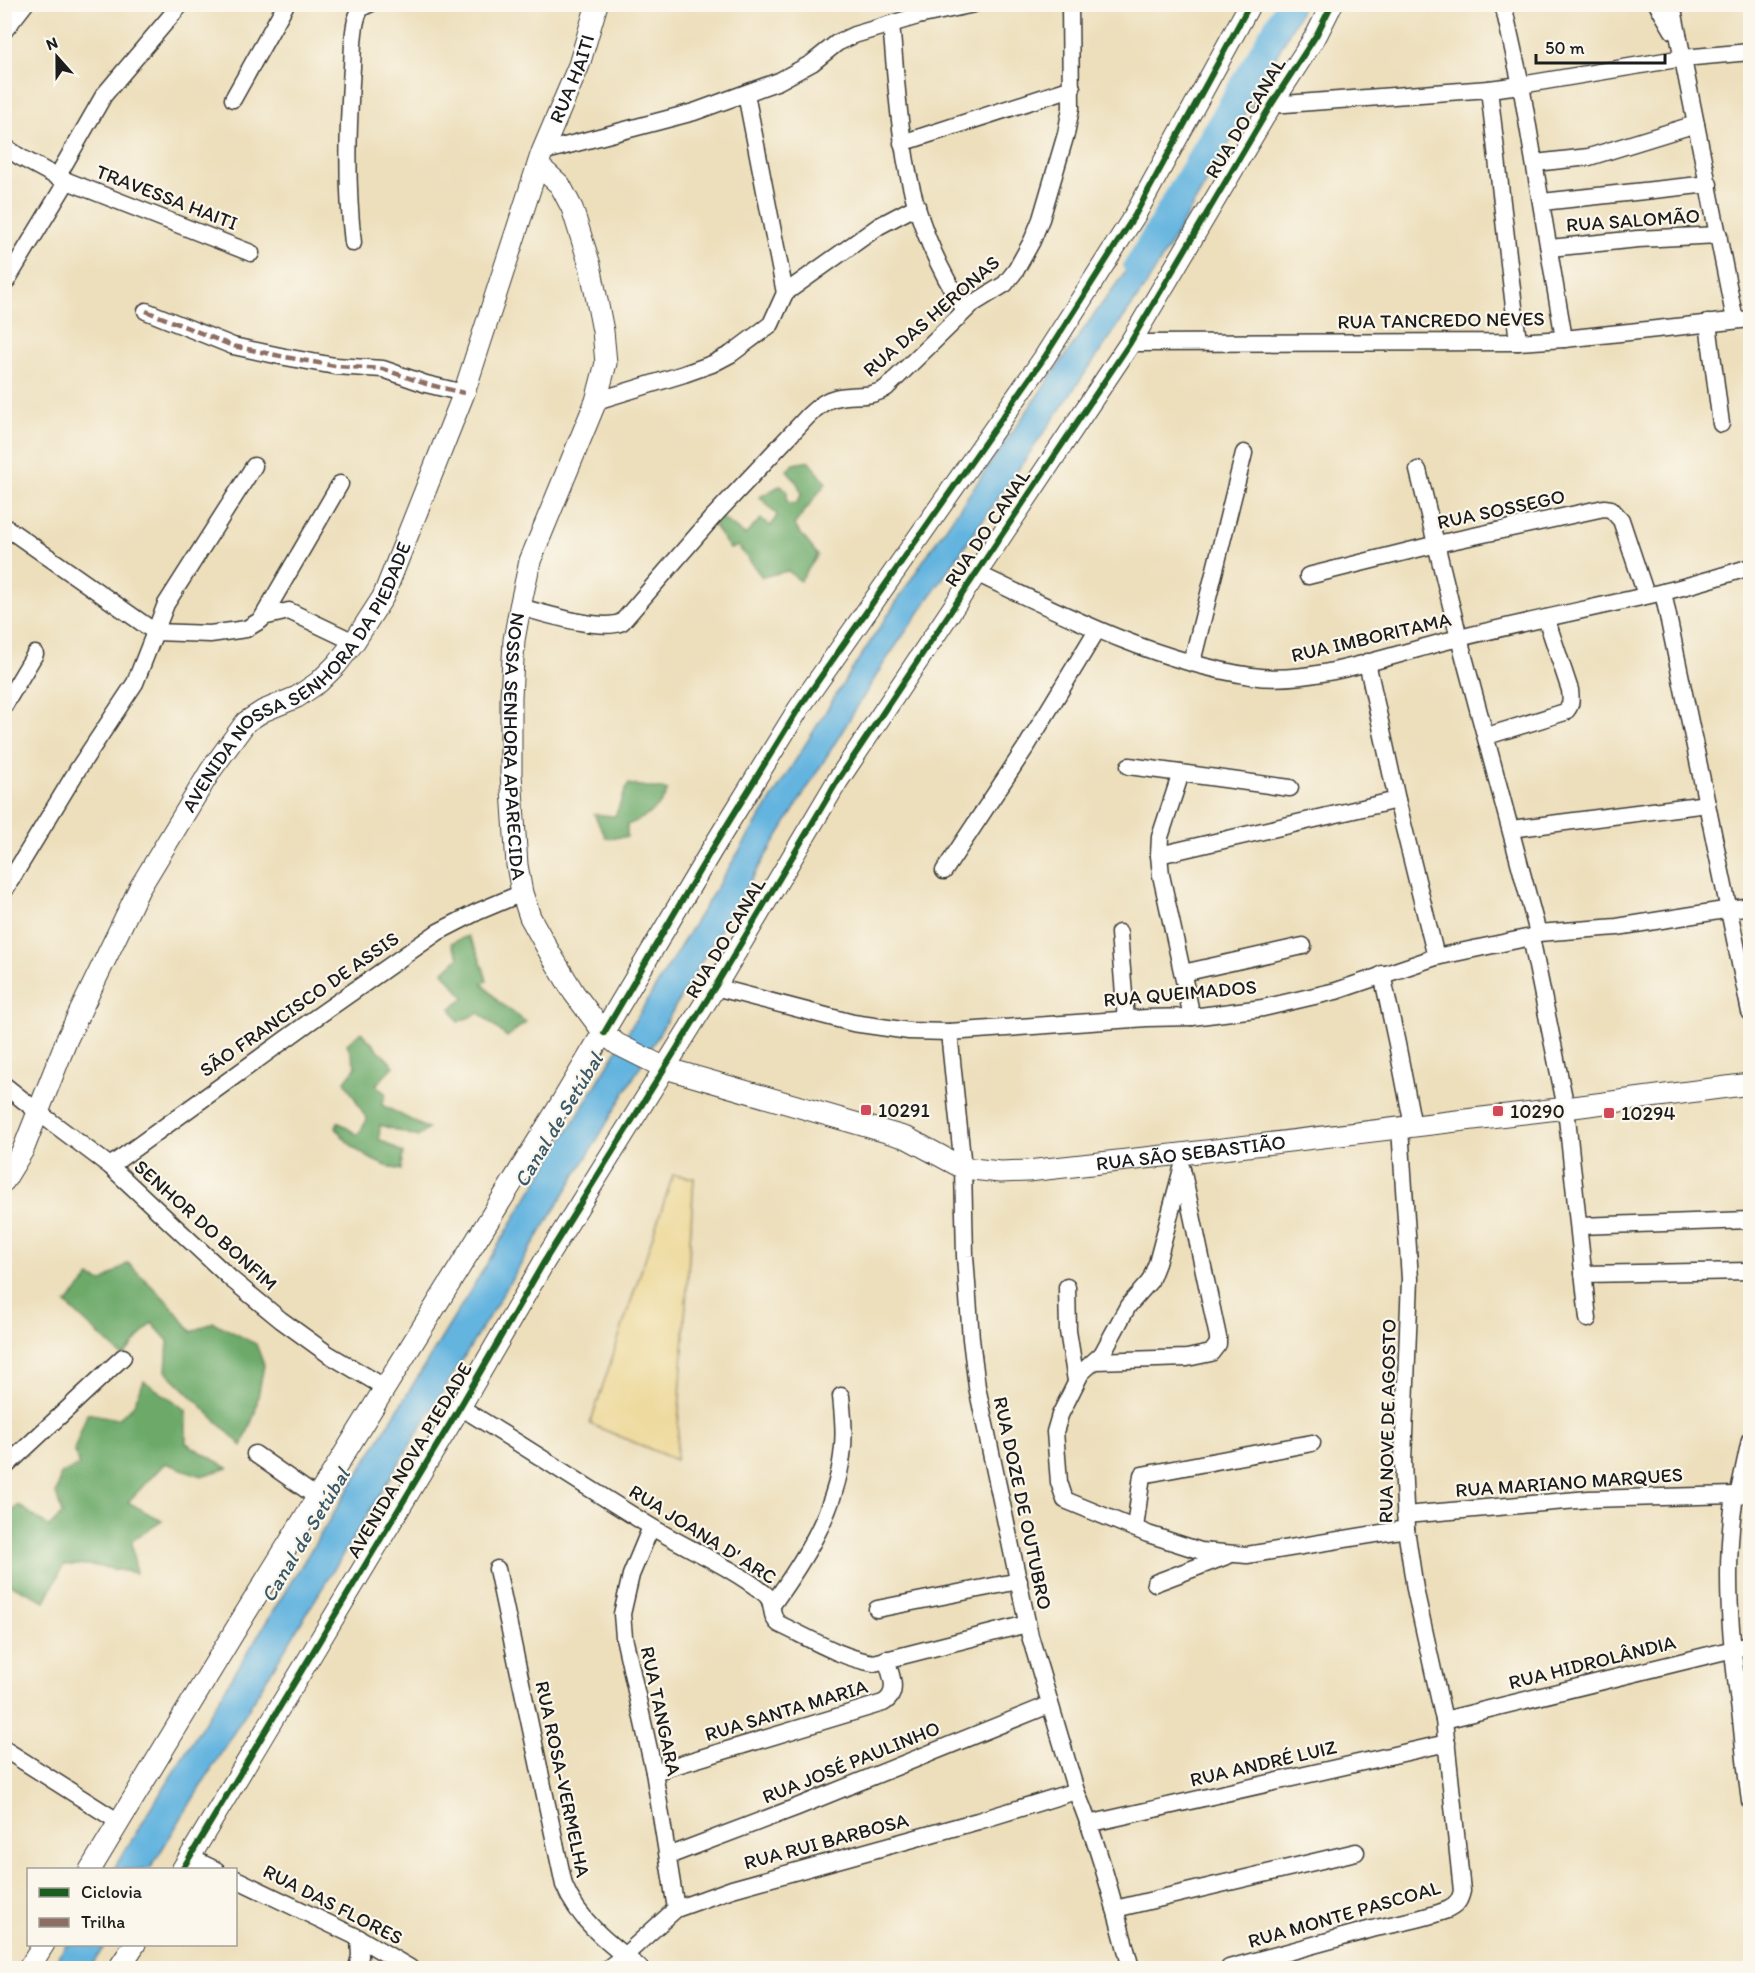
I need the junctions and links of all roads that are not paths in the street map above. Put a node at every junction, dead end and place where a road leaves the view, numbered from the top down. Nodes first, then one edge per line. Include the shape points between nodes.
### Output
1 (26, 4) edge
2 (181, 4) edge
3 (286, 4) edge
4 (370, 4) edge
5 (597, 4) edge
6 (974, 4) edge
7 (1070, 4) edge
8 (1250, 4) edge
9 (1332, 4) edge
10 (1503, 4) edge
11 (1657, 4) edge
12 (1672, 4) edge
13 (891, 24) junction
14 (4, 31) edge
15 (1681, 50) junction
16 (1750, 52) edge
17 (1521, 85) junction
18 (1072, 88) junction
19 (1489, 89) junction
20 (746, 94) junction
21 (233, 99) dead end
22 (1271, 105) junction
23 (1696, 124) junction
24 (902, 143) junction
25 (4, 146) edge
26 (540, 159) junction
27 (1535, 163) junction
28 (62, 179) junction
29 (1708, 184) junction
30 (1542, 202) junction
31 (917, 206) junction
32 (1719, 235) junction
33 (353, 243) dead end
34 (1550, 248) junction
35 (251, 253) dead end
36 (4, 285) edge
37 (785, 293) junction
38 (965, 310) junction
39 (146, 311) dead end
40 (1743, 319) edge
41 (1708, 323) junction
42 (1564, 339) junction
43 (1518, 342) junction
44 (1130, 343) junction
45 (464, 393) junction
46 (597, 401) junction
47 (1721, 424) dead end
48 (1244, 453) dead end
49 (255, 466) dead end
50 (1418, 470) dead end
51 (340, 484) dead end
52 (4, 526) edge
53 (1437, 544) junction
54 (1750, 567) edge
55 (976, 573) junction
56 (1308, 576) dead end
57 (1654, 594) junction
58 (520, 607) junction
59 (262, 617) junction
60 (1546, 618) junction
61 (1097, 630) junction
62 (155, 632) junction
63 (1460, 638) junction
64 (354, 642) junction
65 (35, 654) dead end
66 (1192, 662) junction
67 (1367, 662) junction
68 (4, 706) edge
69 (1487, 736) junction
70 (1130, 766) dead end
71 (1181, 773) junction
72 (1290, 788) dead end
73 (1397, 800) junction
74 (1707, 804) junction
75 (1512, 829) junction
76 (1159, 855) junction
77 (944, 871) dead end
78 (4, 891) edge
79 (522, 893) junction
80 (1750, 906) edge
81 (1728, 909) junction
82 (1119, 933) dead end
83 (1535, 935) junction
84 (1304, 946) dead end
85 (1436, 957) junction
86 (1183, 973) junction
87 (1382, 974) junction
88 (715, 987) junction
89 (1750, 1012) edge
90 (1192, 1017) junction
91 (1126, 1019) junction
92 (949, 1032) junction
93 (610, 1039) junction
94 (656, 1064) junction
95 (4, 1084) edge
96 (1750, 1084) edge
97 (1566, 1108) junction
98 (38, 1112) junction
99 (1406, 1127) junction
100 (1181, 1162) junction
101 (110, 1166) junction
102 (963, 1168) junction
103 (4, 1181) edge
104 (1750, 1220) edge
105 (1579, 1226) junction
106 (1750, 1271) edge
107 (1582, 1274) junction
108 (1067, 1287) dead end
109 (1588, 1319) dead end
110 (123, 1357) dead end
111 (1096, 1361) junction
112 (1076, 1381) junction
113 (386, 1388) junction
114 (841, 1396) dead end
115 (460, 1407) junction
116 (1750, 1440) edge
117 (1312, 1443) dead end
118 (255, 1454) dead end
119 (4, 1468) edge
120 (1741, 1496) edge
121 (318, 1498) junction
122 (1405, 1522) junction
123 (651, 1527) junction
124 (1135, 1528) junction
125 (1232, 1554) junction
126 (497, 1569) dead end
127 (1019, 1581) junction
128 (1155, 1583) dead end
129 (772, 1605) junction
130 (877, 1609) dead end
131 (1027, 1624) junction
132 (1750, 1645) edge
133 (1732, 1649) junction
134 (886, 1659) junction
135 (1049, 1705) junction
136 (1444, 1720) junction
137 (1447, 1743) junction
138 (4, 1749) edge
139 (654, 1772) junction
140 (1749, 1777) edge
141 (1076, 1791) junction
142 (1750, 1801) edge
143 (119, 1822) junction
144 (1088, 1824) junction
145 (1356, 1851) dead end
146 (668, 1856) junction
147 (185, 1863) edge
148 (91, 1868) edge
149 (211, 1868) edge
150 (237, 1879) edge
151 (1462, 1891) joint
152 (675, 1909) junction
153 (1115, 1909) junction
154 (359, 1938) junction
155 (43, 1946) edge
156 (134, 1946) edge
157 (624, 1956) junction
158 (29, 1968) edge
159 (118, 1968) edge
160 (357, 1968) edge
161 (410, 1968) edge
162 (608, 1968) edge
163 (640, 1968) edge
164 (1131, 1968) edge
165 (1228, 1968) edge

1 - 14 street
2 - 28 street via 104,95
3 - 21 street
4 - 33 street via 359,11 353,46 347,166
5 - 26 street, RUA HAITI via 579,65
6 - 13 street
7 - 18 street, RUA DAS HERONAS
8 - 93 street via 1135,215 1044,357 799,708 711,851
9 - 22 street, RUA DO CANAL
10 - 17 street
11 - 15 street
12 - 15 street
13 - 20 street via 844,39 812,63
13 - 24 street
15 - 16 street
15 - 17 street
15 - 23 street
17 - 19 street
17 - 27 street
18 - 24 street
18 - 38 street, RUA DAS HERONAS via 1066,134 1032,241 1012,277
19 - 22 street
19 - 43 street
20 - 26 street
20 - 37 street
22 - 44 street, RUA DO CANAL
23 - 27 street via 1589,157
23 - 29 street
24 - 31 street
25 - 28 street, TRAVESSA HAITI
26 - 45 street, AVENIDA NOSSA SENHORA DA PIEDADE
26 - 46 street, NOSSA SENHORA APARECIDA via 565,192 590,265 606,363
27 - 30 street
28 - 35 street, TRAVESSA HAITI
28 - 36 street
29 - 30 street
29 - 32 street
30 - 34 street
31 - 37 street via 879,226
31 - 38 street via 940,269
32 - 34 street, RUA SALOMÃO
32 - 40 street
34 - 42 street
37 - 46 street via 771,324 731,354 684,374
38 - 58 street, RUA DAS HERONAS via 886,388 872,395 836,398 817,407 712,518 622,622 608,626 593,624
39 - 45 street via 233,346 335,366 383,369
40 - 41 street, RUA TANCREDO NEVES
41 - 42 street, RUA TANCREDO NEVES
41 - 47 street
42 - 43 street, RUA TANCREDO NEVES
43 - 44 street, RUA TANCREDO NEVES
44 - 55 street, RUA DO CANAL
45 - 64 street, AVENIDA NOSSA SENHORA DA PIEDADE via 384,597
46 - 58 street, NOSSA SENHORA APARECIDA via 537,541
48 - 66 street
49 - 62 street via 169,598
50 - 53 street
51 - 59 street
52 - 62 street
53 - 56 street, RUA SOSSEGO
53 - 57 street, RUA SOSSEGO via 1611,509 1620,520
53 - 63 street
54 - 57 street, RUA IMBORITAMA
55 - 61 street, RUA IMBORITAMA
55 - 88 street, RUA DO CANAL via 838,780
57 - 60 street, RUA IMBORITAMA
57 - 74 street
58 - 79 street, NOSSA SENHORA APARECIDA via 512,674 511,763
59 - 62 street via 257,624 241,630 210,634
59 - 64 street via 289,611
60 - 63 street, RUA IMBORITAMA
60 - 69 street via 1570,690 1570,708
61 - 66 street, RUA IMBORITAMA
61 - 77 street
62 - 78 street via 135,683
63 - 67 street, RUA IMBORITAMA
63 - 69 street
64 - 98 street, AVENIDA NOSSA SENHORA DA PIEDADE via 319,682 246,722 211,770 139,889 67,1039
65 - 68 street
66 - 67 street, RUA IMBORITAMA via 1252,676 1285,678
67 - 73 street
69 - 75 street
70 - 71 street
71 - 72 street
71 - 76 street via 1160,837
73 - 76 street
73 - 85 street
74 - 75 street
74 - 81 street
75 - 83 street
76 - 86 street
79 - 93 street, NOSSA SENHORA APARECIDA via 551,956
79 - 101 street, SÃO FRANCISCO DE ASSIS via 438,932
80 - 81 street, RUA QUEIMADOS
81 - 83 street, RUA QUEIMADOS via 1617,927
81 - 89 street
82 - 91 street
83 - 85 street, RUA QUEIMADOS
83 - 97 street
84 - 86 street
85 - 87 street, RUA QUEIMADOS
86 - 90 street
87 - 90 street, RUA QUEIMADOS via 1336,991 1263,1008
87 - 99 street, RUA NOVE DE AGOSTO
88 - 92 street, RUA QUEIMADOS via 853,1023
88 - 94 street, RUA DO CANAL
90 - 91 street, RUA QUEIMADOS
91 - 92 street, RUA QUEIMADOS
92 - 102 street, RUA DOZE DE OUTUBRO
93 - 94 street, NOSSA SENHORA APARECIDA
93 - 113 street
94 - 102 street, RUA SÃO SEBASTIÃO via 907,1138
94 - 115 street, AVENIDA NOVA PIEDADE
95 - 98 street, SENHOR DO BONFIM
96 - 97 street, RUA SÃO SEBASTIÃO
97 - 99 street, RUA SÃO SEBASTIÃO
97 - 105 street
98 - 101 street, SENHOR DO BONFIM
98 - 103 street, AVENIDA NOSSA SENHORA DA PIEDADE via 23,1150
99 - 100 street, RUA SÃO SEBASTIÃO
99 - 122 street, RUA NOVE DE AGOSTO via 1410,1279 1403,1461
100 - 102 street, RUA SÃO SEBASTIÃO via 1028,1171
100 - 111 street via 1150,1281 1128,1306
100 - 111 street via 1218,1337 1215,1349 1204,1356 1186,1358
101 - 113 street, SENHOR DO BONFIM via 231,1280 328,1354
102 - 127 street, RUA DOZE DE OUTUBRO via 977,1387
104 - 105 street
105 - 107 street
106 - 107 street
107 - 109 street
108 - 112 street via 1068,1331
110 - 119 street
111 - 112 street
112 - 124 street, RUA MARIANO MARQUES via 1055,1432 1059,1482 1065,1500
113 - 121 street
114 - 129 street via 844,1425 837,1484 807,1554
115 - 123 street, RUA JOANA D' ARC
115 - 147 street, AVENIDA NOVA PIEDADE
116 - 120 street
117 - 124 street via 1142,1475
118 - 121 street
120 - 122 street, RUA MARIANO MARQUES via 1589,1499
120 - 133 street via 1731,1523 1728,1566
121 - 143 street
122 - 125 street, RUA MARIANO MARQUES via 1274,1551
122 - 136 street, RUA NOVE DE AGOSTO
123 - 129 street, RUA JOANA D' ARC via 764,1593
123 - 139 street, RUA TANGARA via 630,1575 622,1614
124 - 125 street, RUA MARIANO MARQUES via 1201,1551
125 - 128 street
126 - 157 street, RUA ROSA-VERMELHA via 564,1885 580,1915
127 - 130 street
127 - 131 street, RUA DOZE DE OUTUBRO
129 - 134 street, RUA JOANA D' ARC via 772,1617 778,1624 862,1661
131 - 134 street, RUA JOANA D' ARC
131 - 135 street, RUA DOZE DE OUTUBRO
132 - 133 street, RUA HIDROLÂNDIA
133 - 136 street, RUA HIDROLÂNDIA
133 - 140 street
134 - 139 street, RUA SANTA MARIA via 893,1689 889,1699
135 - 141 street, RUA DOZE DE OUTUBRO
135 - 146 street, RUA JOSÉ PAULINHO
136 - 137 street, RUA NOVE DE AGOSTO
137 - 144 street, RUA ANDRÉ LUIZ
137 - 151 street, RUA NOVE DE AGOSTO
138 - 143 street
139 - 146 street, RUA TANGARA
140 - 142 street
141 - 144 street, RUA DOZE DE OUTUBRO
141 - 152 street, RUA RUI BARBOSA via 732,1889
143 - 148 street
144 - 153 street, RUA DOZE DE OUTUBRO
145 - 153 street
146 - 152 street, RUA TANGARA
147 - 149 street
150 - 154 street, RUA DAS FLORES
151 - 165 street, RUA MONTE PASCOAL via 1458,1903 1450,1908
152 - 157 street, RUA RUI BARBOSA
153 - 164 street, RUA DOZE DE OUTUBRO
154 - 160 street
154 - 161 street, RUA DAS FLORES
155 - 158 street
156 - 159 street
157 - 162 street, RUA RUI BARBOSA
157 - 163 street, RUA ROSA-VERMELHA

